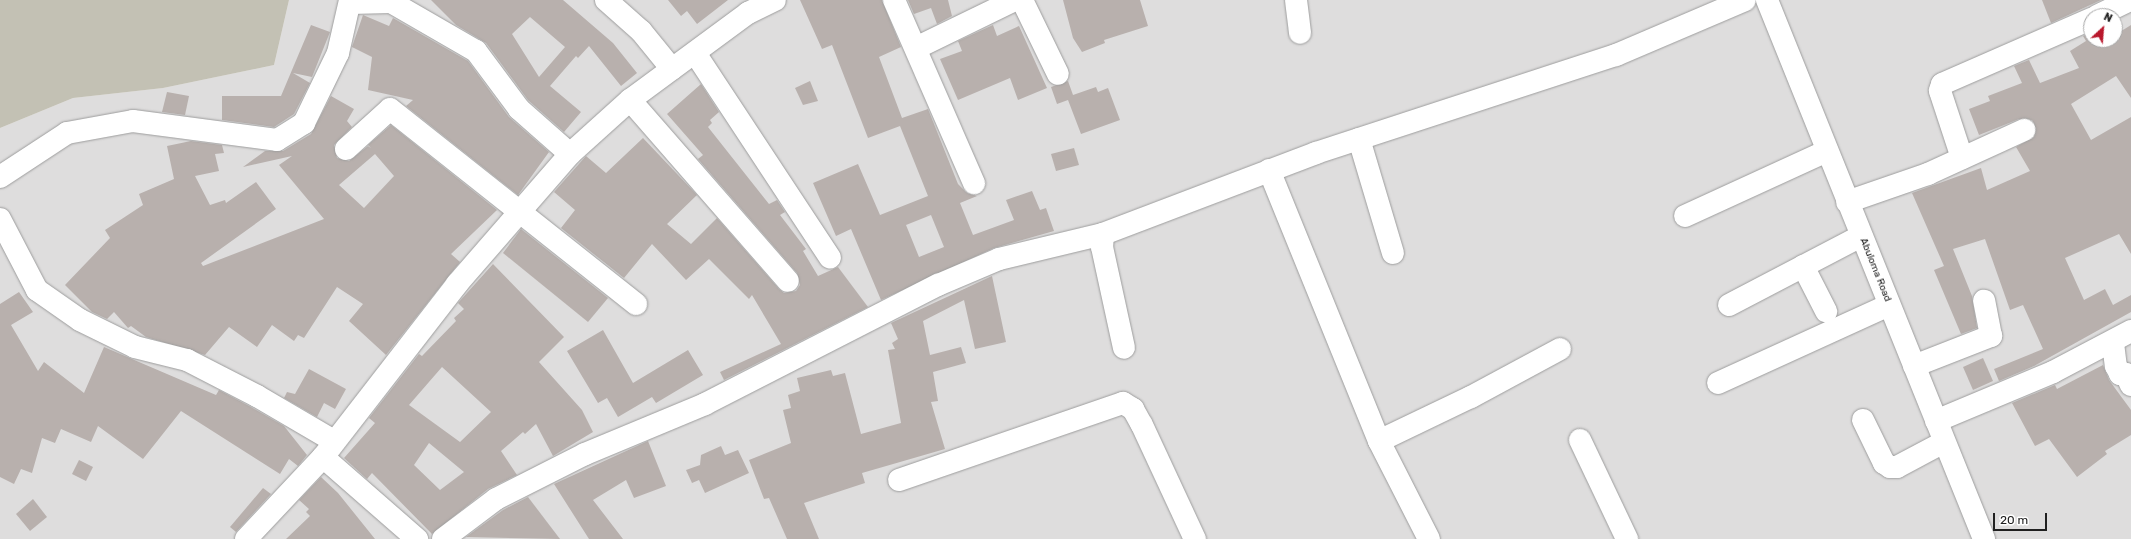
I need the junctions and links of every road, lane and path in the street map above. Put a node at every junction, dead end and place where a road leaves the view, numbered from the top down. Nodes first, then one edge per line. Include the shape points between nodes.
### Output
1 (606, 0) edge
2 (775, 0) edge
3 (894, 0) edge
4 (1014, 0) edge
5 (1022, 0) edge
6 (1296, 0) edge
7 (1745, 0) edge
8 (1767, 0) edge
9 (2130, 0) edge
10 (350, 2) edge
11 (2114, 8) edge
12 (2083, 22) edge
13 (1300, 33) dead end
14 (916, 48) junction
15 (694, 53) junction
16 (672, 69) junction
17 (1058, 74) dead end
18 (630, 100) junction
19 (2024, 130) dead end
20 (1358, 139) junction
21 (346, 149) dead end
22 (1827, 151) junction
23 (570, 154) junction
24 (1962, 158) junction
25 (1269, 170) junction
26 (0, 178) edge
27 (974, 183) dead end
28 (1847, 202) junction
29 (522, 213) junction
30 (1685, 216) dead end
31 (0, 220) edge
32 (1103, 234) junction
33 (1861, 236) junction
34 (1393, 253) dead end
35 (830, 258) dead end
36 (1804, 266) junction
37 (788, 281) dead end
38 (1984, 301) dead end
39 (636, 304) dead end
40 (1729, 305) dead end
41 (1889, 305) junction
42 (1826, 311) dead end
43 (2131, 331) edge
44 (2113, 343) junction
45 (1124, 348) dead end
46 (1560, 349) dead end
47 (1914, 366) junction
48 (1718, 383) dead end
49 (2131, 385) edge
50 (1863, 420) dead end
51 (1936, 421) junction
52 (1580, 440) dead end
53 (1379, 441) junction
54 (1944, 442) junction
55 (328, 450) junction
56 (899, 480) dead end
57 (1981, 538) edge
58 (246, 539) edge
59 (417, 539) edge
60 (443, 539) edge
61 (1196, 539) edge
62 (1429, 539) edge
63 (1626, 539) edge

1 - 16 street via 641,31
2 - 15 street via 748,14
3 - 14 street
4 - 14 street
5 - 17 street
6 - 13 street
7 - 20 street via 1616,55
8 - 22 street, Abuloma Road
9 - 11 street
10 - 23 street via 390,2 476,51 519,108
10 - 26 street via 338,53 304,123 277,140 132,121 67,133
12 - 24 street via 1942,84 1940,91
14 - 27 street
15 - 16 street
15 - 35 street
16 - 18 street
18 - 23 street
18 - 37 street
19 - 24 street
20 - 25 street
20 - 34 street
21 - 29 street via 390,109
22 - 28 street, Abuloma Road
22 - 30 street
23 - 29 street
24 - 28 street
25 - 32 street
25 - 53 street
28 - 33 street, Abuloma Road
29 - 39 street
29 - 55 street via 457,284
31 - 55 street via 37,290 80,320 135,347 187,360 257,396
32 - 45 street via 1102,247
32 - 60 street via 999,259 938,285 705,404 592,450 496,499
33 - 36 street
33 - 41 street, Abuloma Road
36 - 40 street
36 - 42 street
38 - 47 street via 1991,336
41 - 47 street, Abuloma Road
41 - 48 street
43 - 44 street
44 - 49 street via 2116,366 2120,374 2126,374
44 - 51 street
46 - 53 street via 1471,398
47 - 51 street, Abuloma Road
50 - 54 street via 1884,463 1890,467 1897,467
51 - 54 street, Abuloma Road
52 - 63 street
53 - 62 street
54 - 57 street, Abuloma Road
55 - 58 street
55 - 59 street
56 - 61 street via 1123,403 1133,409 1142,425

